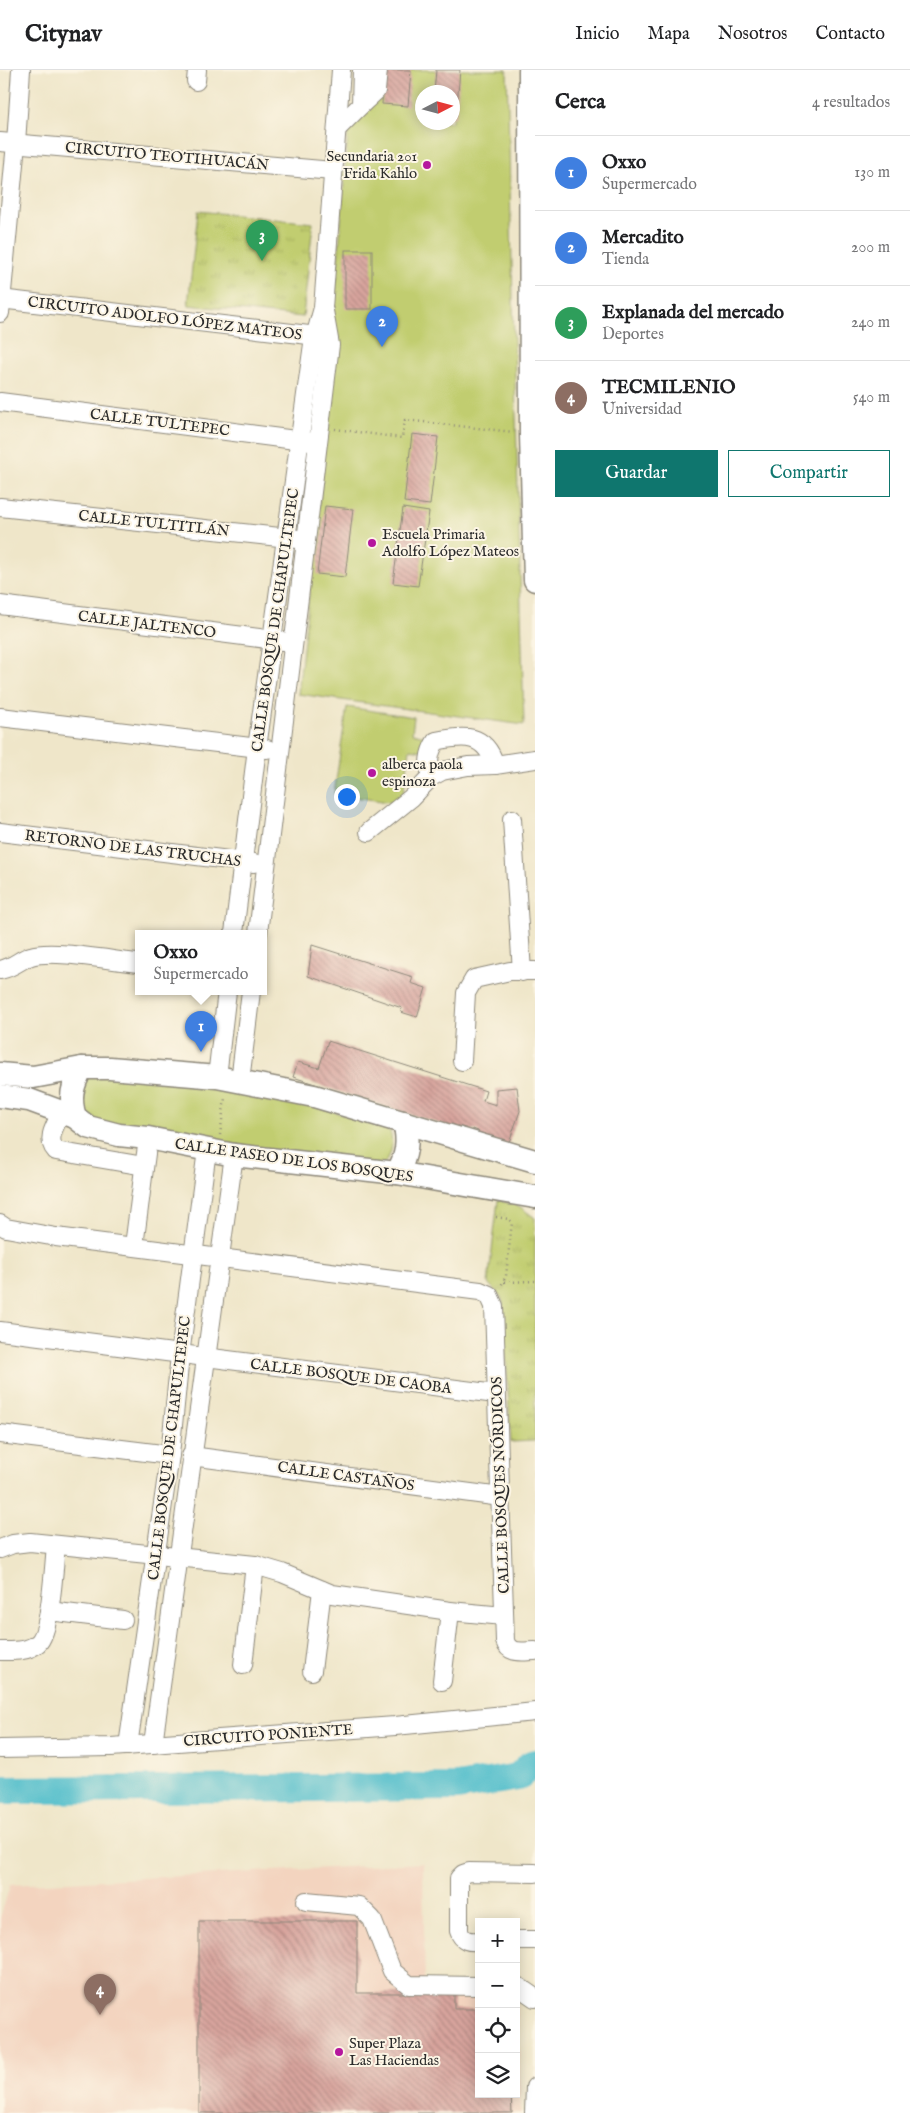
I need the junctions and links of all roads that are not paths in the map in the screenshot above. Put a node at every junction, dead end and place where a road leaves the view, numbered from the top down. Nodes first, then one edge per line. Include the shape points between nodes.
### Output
1 (21, 70) edge
2 (341, 70) edge
3 (530, 70) edge
4 (369, 72) edge
5 (337, 129) junction
6 (8, 143) edge
7 (333, 171) junction
8 (533, 267) edge
9 (0, 304) edge
10 (322, 337) junction
11 (0, 402) edge
12 (320, 435) junction
13 (301, 440) junction
14 (0, 507) edge
15 (286, 537) junction
16 (307, 540) junction
17 (535, 580) edge
18 (0, 605) edge
19 (272, 640) junction
20 (294, 642) junction
21 (0, 717) edge
22 (257, 748) junction
23 (280, 751) junction
24 (535, 759) edge
25 (495, 764) junction
26 (431, 777) junction
27 (512, 819) dead end
28 (0, 832) edge
29 (368, 832) dead end
30 (244, 862) junction
31 (266, 865) junction
32 (234, 930) edge
33 (258, 930) edge
34 (135, 963) edge
35 (0, 970) edge
36 (528, 972) edge
37 (227, 995) edge
38 (250, 995) edge
39 (462, 1061) dead end
40 (82, 1068) junction
41 (0, 1074) edge
42 (228, 1079) junction
43 (0, 1096) edge
44 (68, 1115) junction
45 (404, 1122) junction
46 (148, 1138) junction
47 (220, 1152) junction
48 (535, 1161) edge
49 (144, 1166) junction
50 (397, 1173) junction
51 (535, 1197) edge
52 (0, 1224) edge
53 (134, 1246) junction
54 (194, 1254) junction
55 (219, 1258) junction
56 (0, 1331) edge
57 (180, 1354) junction
58 (205, 1358) junction
59 (496, 1394) junction
60 (0, 1434) edge
61 (170, 1454) junction
62 (191, 1456) junction
63 (501, 1497) junction
64 (56, 1544) junction
65 (0, 1549) edge
66 (155, 1554) junction
67 (180, 1557) junction
68 (255, 1565) junction
69 (322, 1590) junction
70 (48, 1611) junction
71 (450, 1611) junction
72 (504, 1616) junction
73 (124, 1620) dead end
74 (0, 1651) edge
75 (535, 1651) edge
76 (243, 1664) dead end
77 (312, 1671) dead end
78 (442, 1681) dead end
79 (535, 1712) edge
80 (152, 1744) junction
81 (128, 1746) junction
82 (0, 1749) edge
83 (535, 1873) edge
84 (306, 1901) dead end
85 (520, 1940) edge
86 (535, 1940) edge
87 (475, 1941) edge
88 (523, 1985) edge
89 (475, 1986) edge
90 (535, 1998) edge
91 (535, 2087) edge
92 (534, 2113) edge

1 - 6 street
2 - 5 street, CALLE BOSQUE DE CHAPULTEPEC
3 - 8 main road
4 - 5 street via 360,105
5 - 7 street, CALLE BOSQUE DE CHAPULTEPEC
6 - 7 street, CIRCUITO TEOTIHUACÁN
6 - 9 street
7 - 10 street, CALLE BOSQUE DE CHAPULTEPEC
8 - 17 main road via 531,434
9 - 10 street, CIRCUITO ADOLFO LÓPEZ MATEOS
10 - 12 street, CALLE BOSQUE DE CHAPULTEPEC via 330,345
10 - 13 street, CALLE BOSQUE DE CHAPULTEPEC
11 - 13 street, CALLE TULTEPEC
12 - 13 street, CALLE TULTEPEC
12 - 16 street, CALLE BOSQUE DE CHAPULTEPEC
13 - 15 street, CALLE BOSQUE DE CHAPULTEPEC
14 - 15 street, CALLE TULTITLÁN
15 - 16 street, CALLE TULTITLÁN
15 - 19 street, CALLE BOSQUE DE CHAPULTEPEC
16 - 20 street, CALLE BOSQUE DE CHAPULTEPEC
18 - 19 street, CALLE JALTENCO
19 - 20 street, CALLE JALTENCO
19 - 22 street, CALLE BOSQUE DE CHAPULTEPEC
20 - 23 street, CALLE BOSQUE DE CHAPULTEPEC
21 - 22 street
22 - 23 street
22 - 30 street, CALLE BOSQUE DE CHAPULTEPEC
23 - 31 street, CALLE BOSQUE DE CHAPULTEPEC
24 - 25 street
25 - 26 street via 442,771
25 - 26 street via 482,741 469,738 436,741 428,761
26 - 29 street via 412,798
27 - 36 street
28 - 30 street, RETORNO DE LAS TRUCHAS
30 - 31 street, RETORNO DE LAS TRUCHAS
30 - 32 street, CALLE BOSQUE DE CHAPULTEPEC
31 - 33 street, CALLE BOSQUE DE CHAPULTEPEC
34 - 35 street via 49,954 30,956 12,968
36 - 39 street via 474,979 466,993
37 - 42 street
38 - 42 street
40 - 41 main road via 33,1077
40 - 42 main road
40 - 44 main road via 73,1085
42 - 45 main road via 314,1096
43 - 44 main road, CALLE PASEO DE LOS BOSQUES via 29,1100
44 - 46 main road, CALLE PASEO DE LOS BOSQUES via 88,1126 119,1135
44 - 49 street via 51,1138 56,1151
45 - 48 main road
45 - 50 main road via 407,1148
46 - 47 main road, CALLE PASEO DE LOS BOSQUES
46 - 49 street
47 - 50 main road, CALLE PASEO DE LOS BOSQUES
47 - 54 street, CALLE BOSQUE DE CHAPULTEPEC
47 - 55 street, CALLE BOSQUE DE CHAPULTEPEC
49 - 53 street
50 - 51 main road, CALLE PASEO DE LOS BOSQUES
52 - 53 street via 6,1228 56,1237
53 - 54 street
54 - 55 street
54 - 57 street, CALLE BOSQUE DE CHAPULTEPEC
55 - 58 street, CALLE BOSQUE DE CHAPULTEPEC
55 - 59 street, CALLE BOSQUES NÓRDICOS via 480,1291 489,1295 494,1306
56 - 57 street, CALLE BOSQUE DE CAOBA
57 - 58 street, CALLE BOSQUE DE CAOBA
57 - 61 street, CALLE BOSQUE DE CHAPULTEPEC
58 - 59 street, CALLE BOSQUE DE CAOBA
58 - 62 street, CALLE BOSQUE DE CHAPULTEPEC
59 - 63 street, CALLE BOSQUES NÓRDICOS
60 - 61 street
61 - 66 street, CALLE BOSQUE DE CHAPULTEPEC
62 - 63 street, CALLE CASTAÑOS
62 - 67 street, CALLE BOSQUE DE CHAPULTEPEC
63 - 72 street, CALLE BOSQUES NÓRDICOS
64 - 65 street, CALLE BOSQUES NÓRDICOS via 30,1542
64 - 66 street, CALLE BOSQUES NÓRDICOS
64 - 70 street
66 - 67 street, CALLE BOSQUES NÓRDICOS
66 - 81 street, CALLE BOSQUE DE CHAPULTEPEC
67 - 68 street, CALLE BOSQUES NÓRDICOS
67 - 80 street, CALLE BOSQUE DE CHAPULTEPEC
68 - 69 street, CALLE BOSQUES NÓRDICOS
68 - 76 street
69 - 71 street, CALLE BOSQUES NÓRDICOS via 346,1597
69 - 77 street
70 - 73 street
70 - 74 street via 46,1628 38,1643 19,1651
71 - 72 street, CALLE BOSQUES NÓRDICOS
71 - 78 street
72 - 75 street via 505,1641 509,1648
79 - 80 street, CIRCUITO PONIENTE
80 - 81 street, CIRCUITO PONIENTE
81 - 82 street, CIRCUITO PONIENTE
83 - 87 street via 469,1872 459,1878 459,1930 465,1940
84 - 89 street via 359,1906 372,1919 392,1971 409,1985
85 - 86 street
88 - 90 street
91 - 92 street

